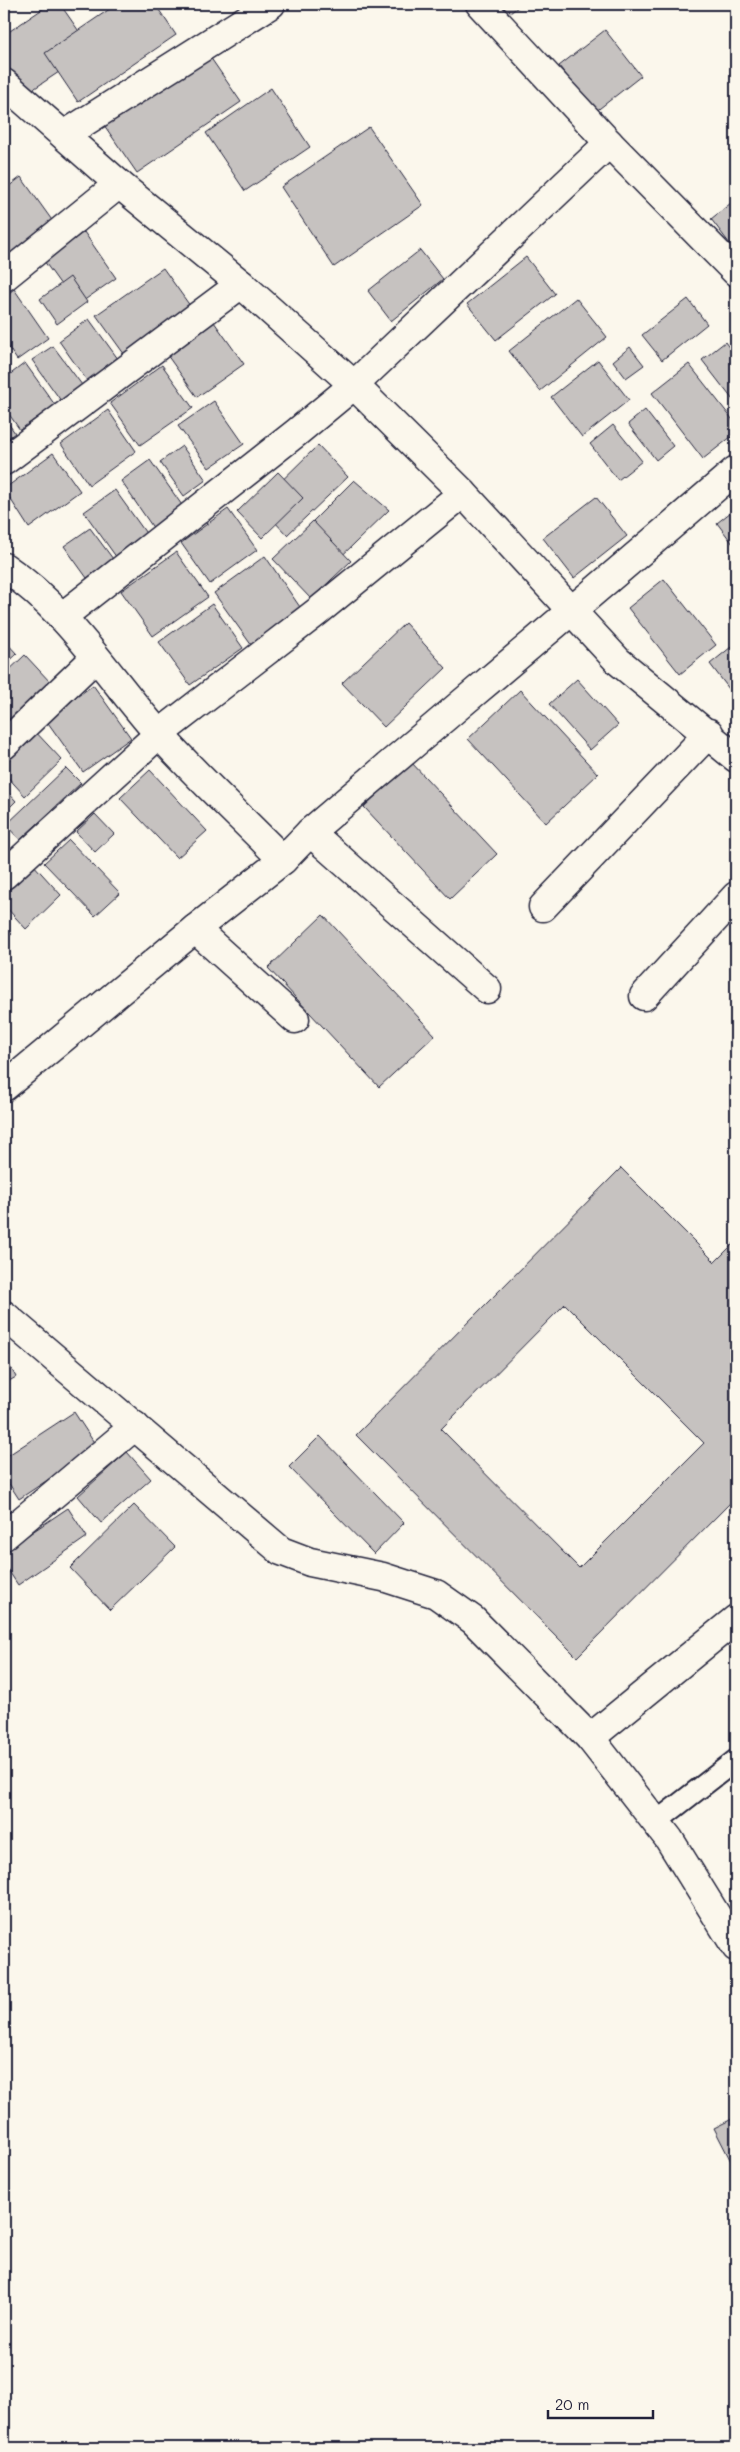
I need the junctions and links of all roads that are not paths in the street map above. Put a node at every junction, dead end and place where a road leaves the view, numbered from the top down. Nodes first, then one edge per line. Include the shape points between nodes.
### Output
1 (270, 4) edge
2 (480, 4) edge
3 (4, 84) edge
4 (64, 135) junction
5 (609, 143) junction
6 (119, 184) junction
7 (736, 272) edge
8 (4, 277) edge
9 (240, 284) junction
10 (354, 385) junction
11 (4, 462) edge
12 (736, 470) edge
13 (463, 493) junction
14 (4, 567) edge
15 (574, 611) junction
16 (63, 616) junction
17 (95, 658) junction
18 (709, 733) junction
19 (159, 734) junction
20 (4, 745) edge
21 (736, 758) edge
22 (310, 832) junction
23 (283, 860) junction
24 (4, 876) edge
25 (736, 896) edge
26 (543, 907) dead end
27 (195, 929) junction
28 (487, 989) dead end
29 (644, 996) dead end
30 (295, 1020) dead end
31 (4, 1088) edge
32 (4, 1315) edge
33 (135, 1426) junction
34 (4, 1536) edge
35 (736, 1619) edge
36 (590, 1738) junction
37 (736, 1760) edge
38 (656, 1822) junction
39 (736, 1947) edge

1 - 4 street
2 - 5 street
3 - 4 street
4 - 6 street
5 - 7 street
5 - 10 street
6 - 8 street
6 - 9 street
9 - 10 street
9 - 11 street
10 - 13 street
10 - 16 street
12 - 15 street
13 - 15 street
13 - 19 street via 317,612
14 - 16 street
15 - 18 street via 618,661
15 - 22 street via 490,678
16 - 17 street
17 - 19 street
17 - 20 street
18 - 21 street
18 - 26 street
19 - 23 street
19 - 24 street
22 - 23 street
22 - 28 street
23 - 27 street
25 - 29 street
27 - 30 street
27 - 31 street
32 - 33 street
33 - 34 street
33 - 36 street via 282,1551 310,1562 383,1577 436,1594 473,1620
35 - 36 street
36 - 38 street
37 - 38 lane
38 - 39 street

